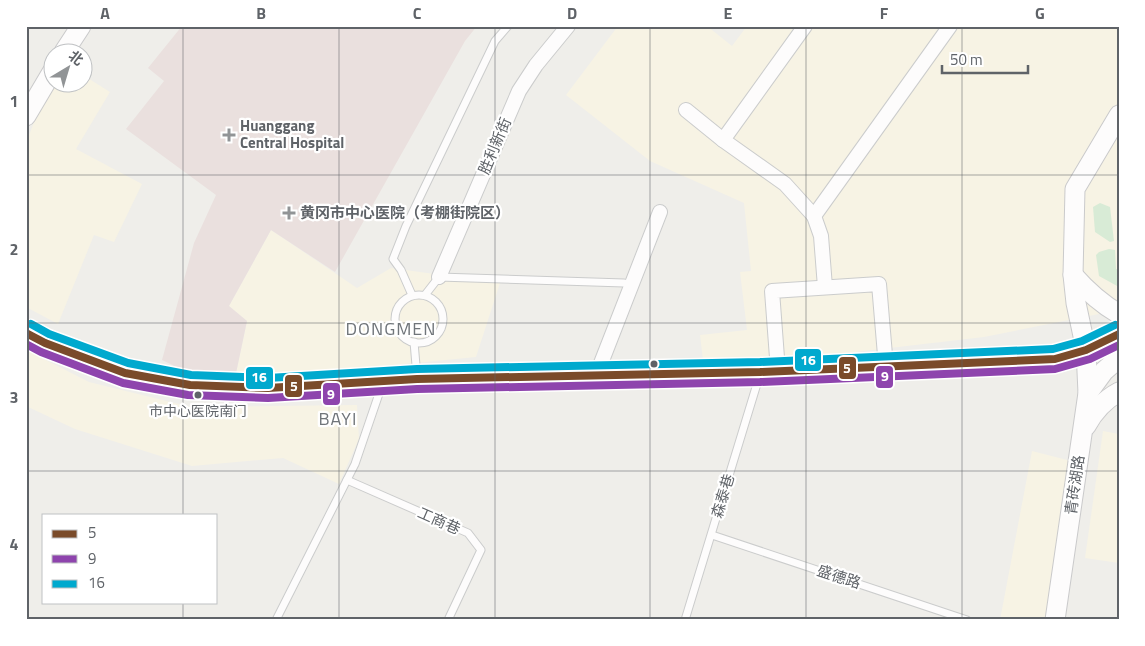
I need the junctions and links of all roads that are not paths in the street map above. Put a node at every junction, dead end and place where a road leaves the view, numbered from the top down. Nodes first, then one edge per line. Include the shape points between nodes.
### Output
1 (81, 26) edge
2 (508, 26) edge
3 (568, 26) edge
4 (805, 26) edge
5 (950, 26) edge
6 (71, 42) edge
7 (42, 89) edge
8 (686, 110) dead end
9 (1119, 115) edge
10 (26, 116) edge
11 (723, 140) junction
12 (660, 212) dead end
13 (814, 216) junction
14 (1073, 275) junction
15 (439, 277) junction
16 (624, 283) dead end
17 (825, 288) junction
18 (412, 295) junction
19 (424, 295) junction
20 (1119, 314) edge
21 (26, 333) edge
22 (1119, 334) edge
23 (414, 342) junction
24 (1086, 350) junction
25 (1119, 356) edge
26 (886, 367) junction
27 (769, 372) junction
28 (596, 376) junction
29 (417, 380) junction
30 (383, 382) junction
31 (1119, 392) edge
32 (1088, 393) junction
33 (1083, 431) junction
34 (347, 480) junction
35 (712, 535) junction
36 (276, 620) edge
37 (448, 620) edge
38 (685, 620) edge
39 (967, 620) edge
40 (1055, 620) edge

1 - 6 main road
2 - 18 lane via 495,41 406,226 394,259
3 - 15 street, 胜利新街 via 519,90
4 - 11 street
5 - 13 street
7 - 10 main road
8 - 11 street
9 - 14 main road, 青砖湖路 via 1075,189
11 - 13 street via 785,184
12 - 28 street
13 - 17 street via 821,236
14 - 20 main road via 1087,292
14 - 24 main road, 青砖湖路
15 - 16 lane
15 - 19 lane
17 - 26 street via 879,284
17 - 27 street via 772,291
18 - 19 lane
18 - 23 lane via 398,307 395,320 403,337
19 - 23 lane via 436,300 440,306 443,324 432,339
21 - 30 main road via 125,373 190,385 268,388
22 - 24 main road
23 - 29 lane
24 - 25 main road
24 - 26 main road via 1055,358
24 - 32 main road, 青砖湖路
25 - 32 main road
26 - 27 main road
27 - 28 main road
27 - 35 lane, 森泰巷
28 - 29 main road
29 - 30 main road
30 - 34 lane
31 - 33 main road via 1094,411
32 - 33 main road, 青砖湖路
33 - 40 main road, 青砖湖路
34 - 36 lane
34 - 37 lane, 工商巷 via 468,534 481,550
35 - 38 lane, 森泰巷
35 - 39 lane, 盛德路

